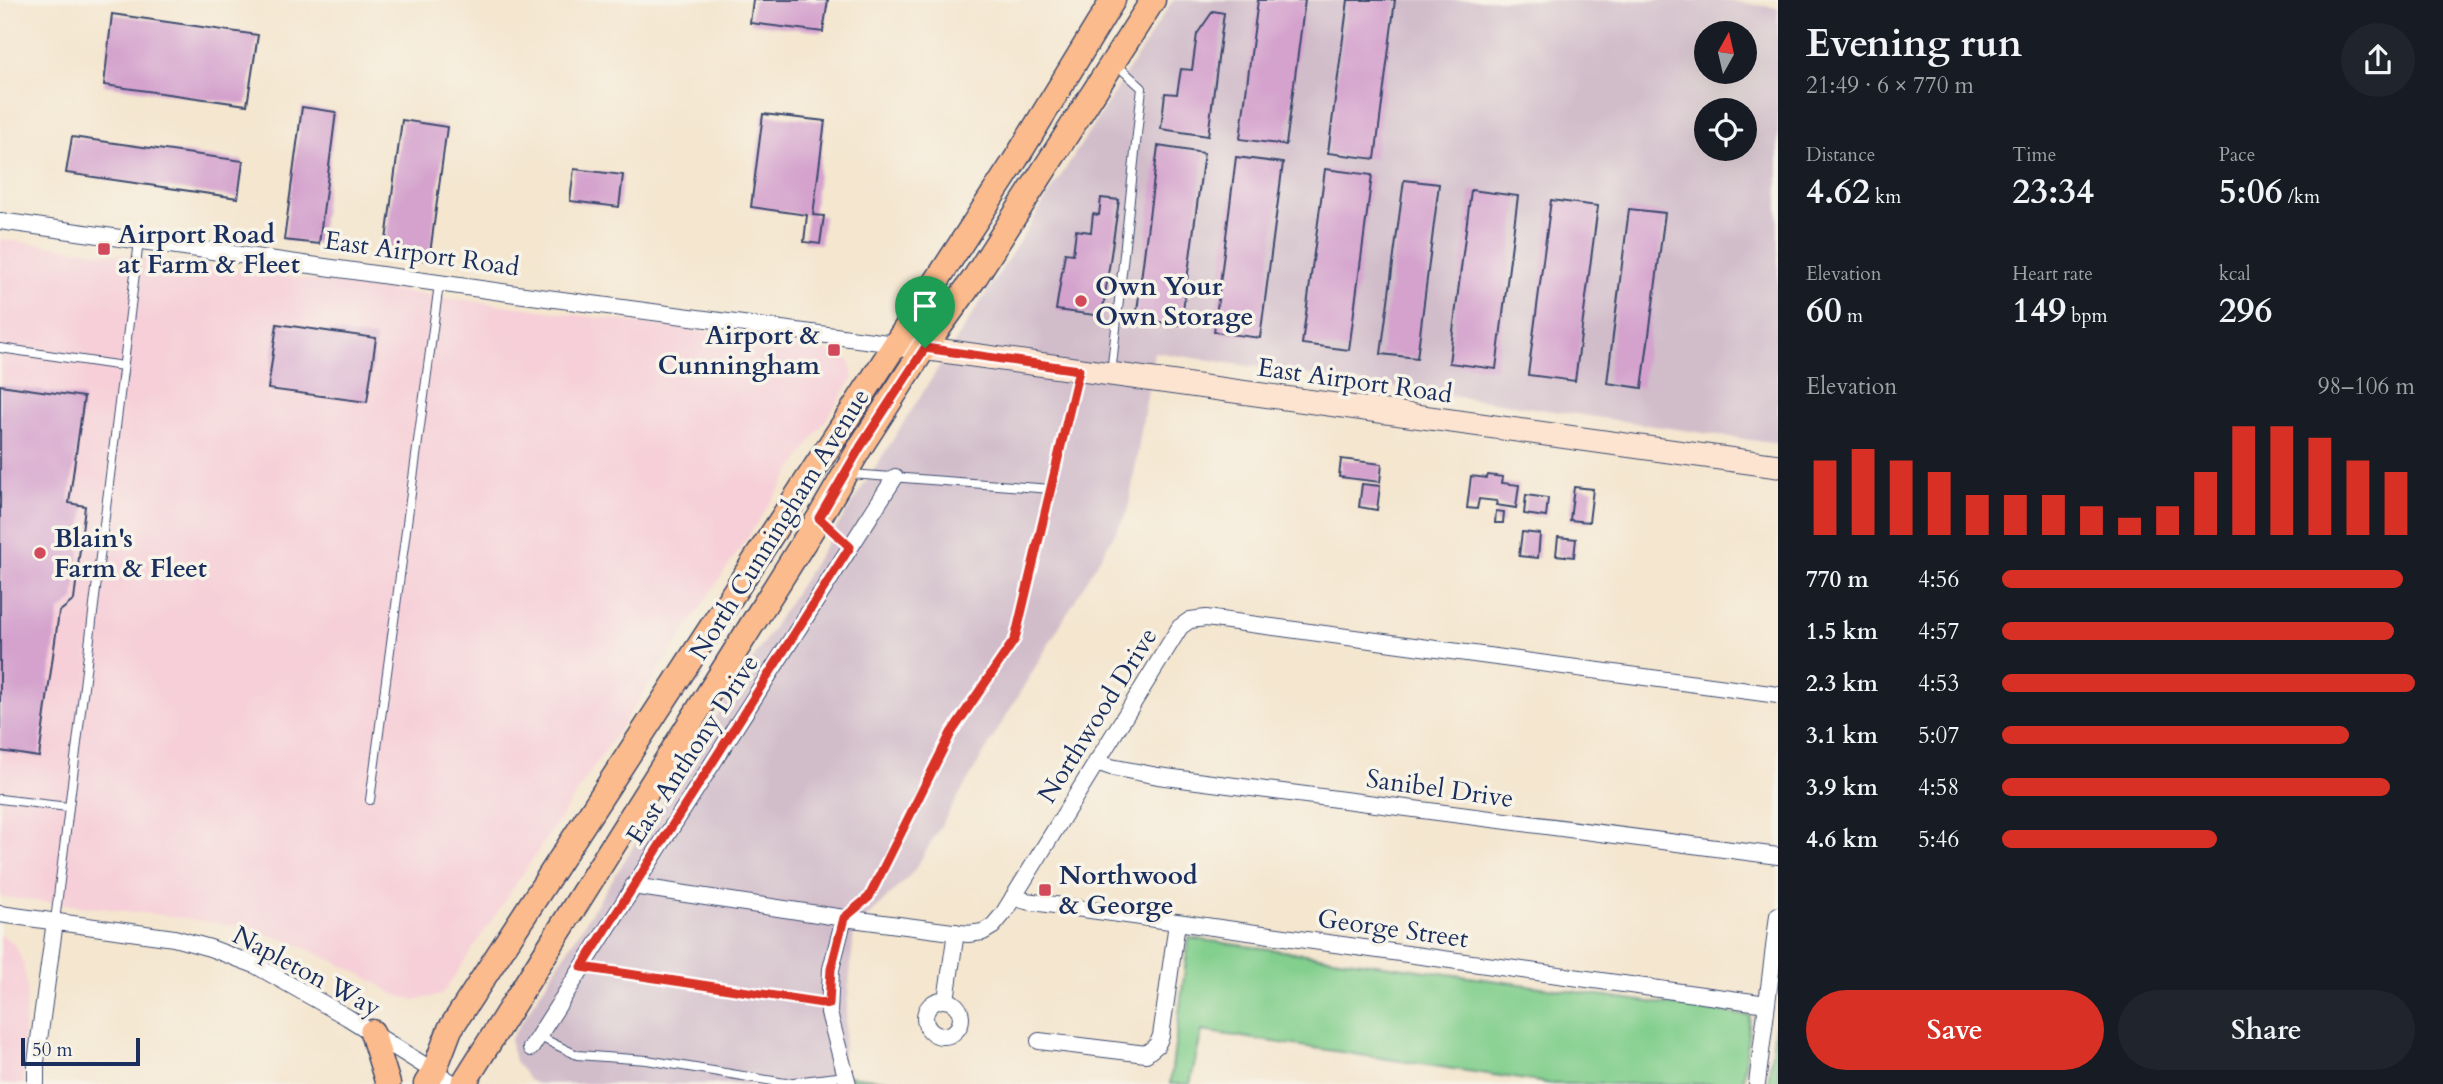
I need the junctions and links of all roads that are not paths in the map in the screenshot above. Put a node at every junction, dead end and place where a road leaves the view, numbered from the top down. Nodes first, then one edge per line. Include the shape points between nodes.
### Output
1 (1113, 0) edge
2 (1153, 0) edge
3 (1114, 61) junction
4 (0, 221) edge
5 (139, 241) junction
6 (439, 284) junction
7 (895, 344) junction
8 (0, 348) edge
9 (925, 348) junction
10 (123, 366) junction
11 (1079, 370) junction
12 (1111, 374) junction
13 (1778, 466) edge
14 (845, 473) junction
15 (895, 477) junction
16 (1051, 489) junction
17 (819, 518) junction
18 (850, 547) junction
19 (1778, 695) edge
20 (1096, 762) junction
21 (0, 799) edge
22 (370, 800) dead end
23 (68, 807) junction
24 (1778, 856) edge
25 (633, 886) junction
26 (1013, 897) junction
27 (0, 914) edge
28 (1778, 915) edge
29 (844, 918) junction
30 (55, 921) junction
31 (1177, 923) junction
32 (956, 932) junction
33 (582, 967) junction
34 (946, 1000) dead end
35 (829, 1004) junction
36 (1767, 1004) junction
37 (372, 1032) junction
38 (1040, 1041) dead end
39 (535, 1042) joint
40 (438, 1080) edge
41 (847, 1080) edge
42 (36, 1084) edge
43 (388, 1084) edge
44 (463, 1084) edge
45 (1757, 1084) edge

1 - 7 main road, North Cunningham Avenue
2 - 3 main road, North Cunningham Avenue
3 - 9 main road, North Cunningham Avenue
3 - 12 lane via 1142,88
4 - 5 street, East Airport Road
5 - 6 street, East Airport Road
5 - 10 lane
6 - 7 street, East Airport Road
6 - 22 lane
7 - 9 street, East Airport Road
7 - 40 main road, North Cunningham Avenue via 450,1029
8 - 10 lane
9 - 11 street, East Airport Road
9 - 14 main road, North Cunningham Avenue
10 - 23 lane
11 - 12 street, East Airport Road
11 - 16 lane
12 - 13 street, East Airport Road
14 - 15 lane
14 - 17 main road, North Cunningham Avenue
15 - 16 lane
15 - 18 street, East Anthony Drive
16 - 29 lane via 1015,639 951,733 869,897
17 - 18 lane
17 - 44 main road, North Cunningham Avenue
18 - 25 street, East Anthony Drive
19 - 20 street, Northwood Drive via 1206,618 1180,626
20 - 24 street, Sanibel Drive via 1172,777
20 - 26 street, Northwood Drive
21 - 23 lane
23 - 30 lane
25 - 29 street, Northwood Drive
25 - 33 street, East Anthony Drive
26 - 31 street, George Street
26 - 32 street, Northwood Drive via 993,926 982,932
27 - 30 street, Napleton Way
28 - 36 street
29 - 32 street, Northwood Drive
29 - 35 street via 831,969
30 - 37 street, Napleton Way via 174,938 210,948 255,965
30 - 42 street
31 - 36 street, George Street
31 - 38 street via 1157,1045 1146,1054
32 - 34 street
33 - 35 lane
33 - 39 street, East Anthony Drive
35 - 41 street
36 - 45 street
37 - 40 street, Napleton Way
37 - 43 main road
39 - 41 lane via 577,1055 647,1060 785,1083

